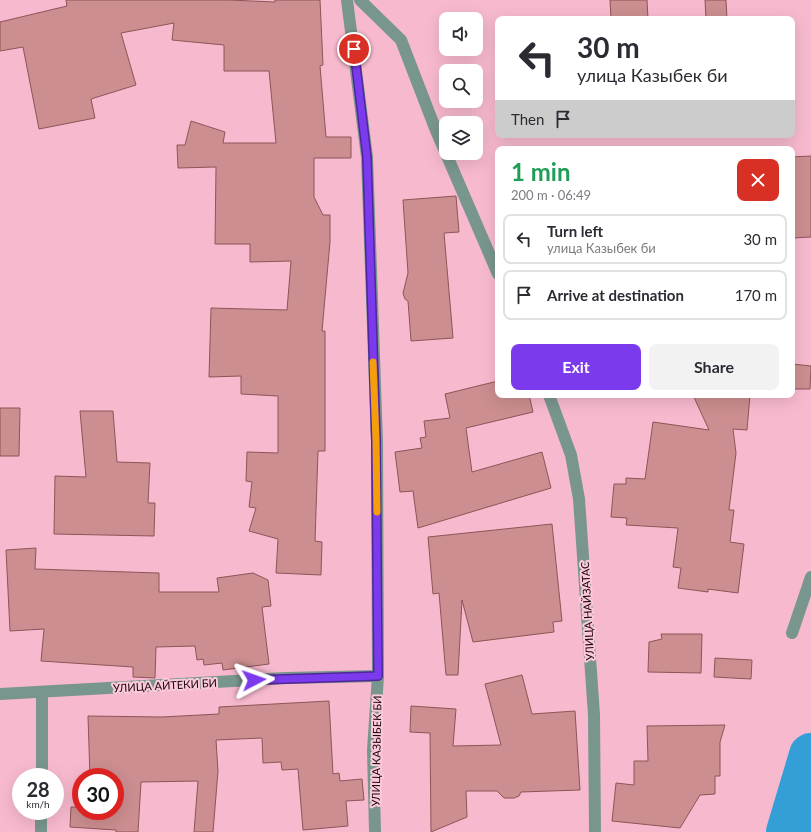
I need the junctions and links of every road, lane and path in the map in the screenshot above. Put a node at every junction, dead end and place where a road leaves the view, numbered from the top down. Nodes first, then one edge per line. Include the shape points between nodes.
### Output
1 (347, 0) edge
2 (360, 0) edge
3 (495, 267) edge
4 (550, 398) edge
5 (811, 577) edge
6 (792, 633) dead end
7 (378, 676) junction
8 (42, 692) junction
9 (0, 694) edge
10 (42, 768) edge
11 (42, 820) edge
12 (42, 832) edge
13 (375, 832) edge
14 (595, 832) edge

1 - 7 street, УЛИЦА КАЗЫБЕК БИ via 367,157 376,441
2 - 3 street via 401,40 435,128
4 - 14 street, УЛИЦА НАЙЗАТАС via 571,455 579,499 594,715
5 - 6 street
7 - 8 street, УЛИЦА АЙТЕКИ БИ via 286,678
7 - 13 street, УЛИЦА КАЗЫБЕК БИ via 374,750
8 - 9 street, УЛИЦА АЙТЕКИ БИ
8 - 10 street
11 - 12 street

